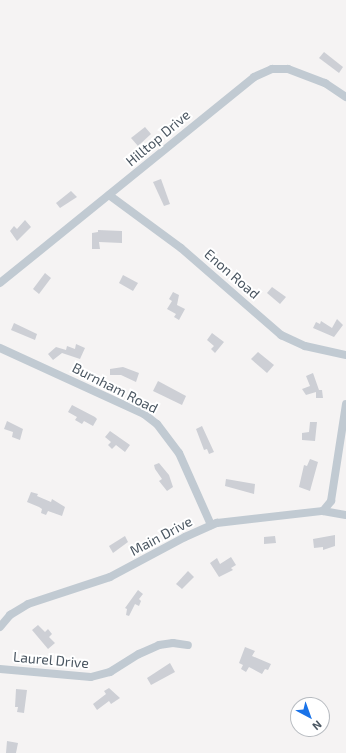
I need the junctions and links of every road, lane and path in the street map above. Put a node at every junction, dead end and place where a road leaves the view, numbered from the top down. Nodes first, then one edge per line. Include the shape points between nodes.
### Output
1 (346, 97) edge
2 (109, 195) junction
3 (0, 283) edge
4 (0, 348) edge
5 (346, 355) edge
6 (346, 404) edge
7 (323, 511) junction
8 (346, 515) edge
9 (211, 526) junction
10 (0, 627) edge
11 (188, 645) dead end
12 (0, 669) edge

1 - 2 street, Hilltop Drive via 325,83 288,69 263,72 239,88
2 - 3 street, Hilltop Drive
2 - 5 street, Enon Road via 181,248 281,335 305,346
4 - 9 street, Burnham Road via 144,414 157,424 179,453
6 - 7 street via 331,501
7 - 8 street, Main Drive
7 - 9 street, Main Drive via 299,516 234,520
9 - 10 street, Main Drive via 110,577 28,604 10,614
11 - 12 street, Laurel Drive via 160,645 139,654 110,672 91,677

